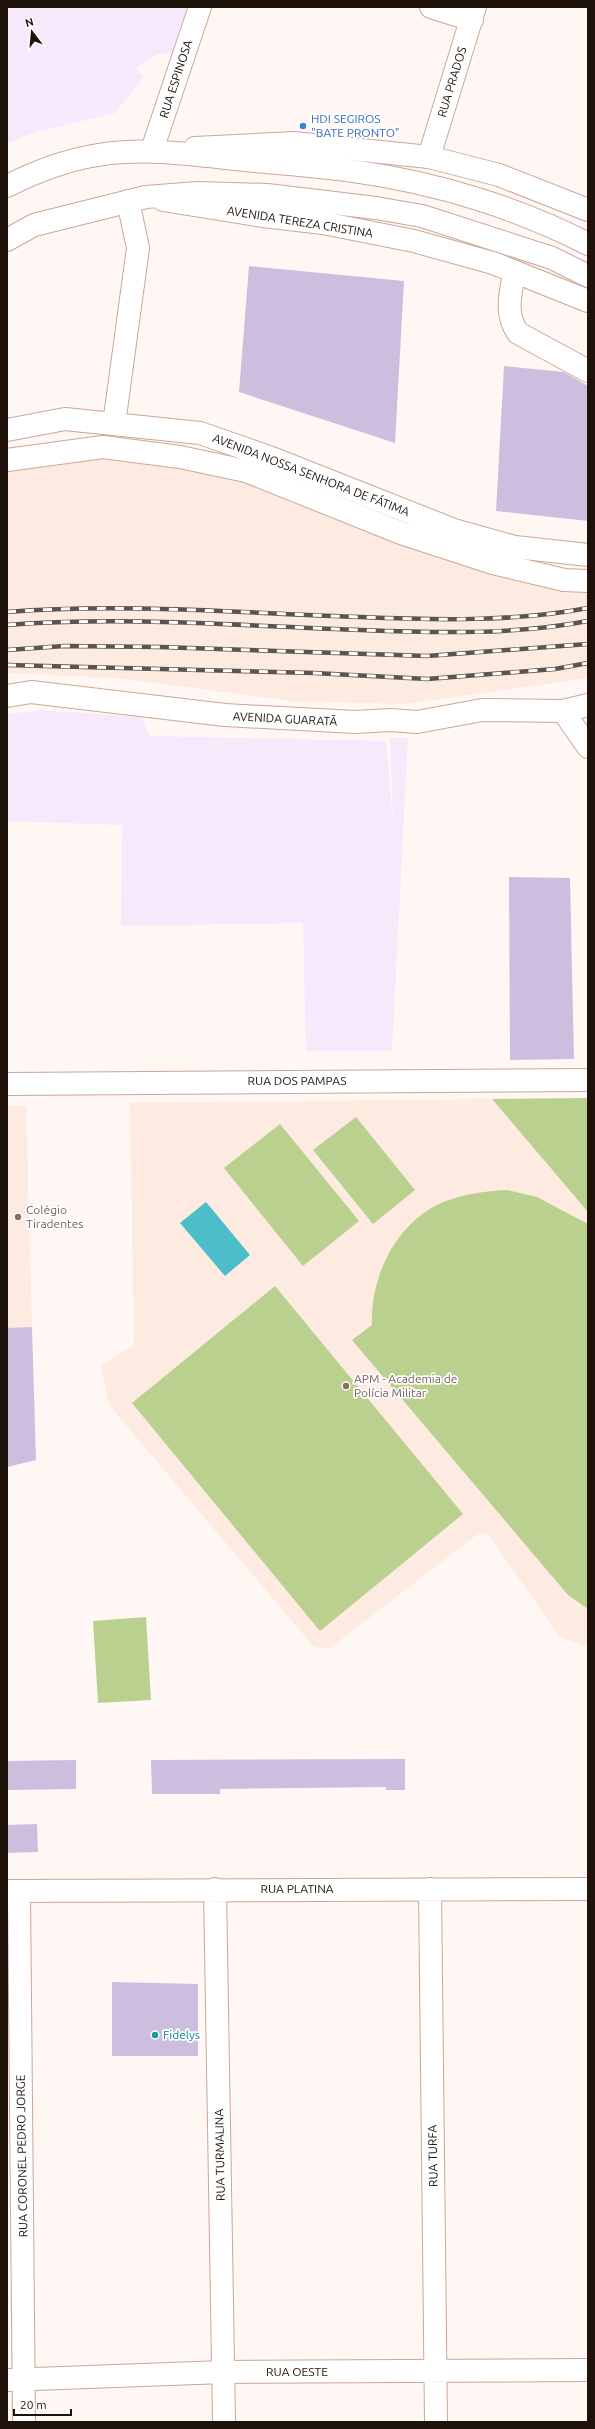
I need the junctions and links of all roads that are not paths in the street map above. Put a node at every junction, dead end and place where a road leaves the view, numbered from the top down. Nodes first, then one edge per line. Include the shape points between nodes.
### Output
1 (200, 7) edge
2 (431, 7) edge
3 (473, 13) edge
4 (152, 150) junction
5 (429, 157) junction
6 (7, 186) edge
7 (137, 199) junction
8 (588, 210) edge
9 (7, 240) edge
10 (588, 244) edge
11 (514, 272) junction
12 (588, 276) edge
13 (588, 301) edge
14 (588, 371) edge
15 (114, 424) junction
16 (7, 430) edge
17 (7, 460) edge
18 (588, 555) edge
19 (588, 581) edge
20 (7, 696) edge
21 (588, 706) edge
22 (563, 711) junction
23 (588, 747) edge
24 (588, 1080) edge
25 (9, 1081) edge
26 (215, 1889) junction
27 (430, 1889) junction
28 (588, 1889) edge
29 (13, 1891) edge
30 (588, 2370) edge
31 (224, 2372) junction
32 (435, 2372) junction
33 (16, 2380) edge
34 (24, 2422) edge
35 (224, 2422) edge
36 (436, 2422) edge

1 - 4 main road, RUA ESPINOSA
2 - 3 main road
3 - 5 main road, RUA PRADOS
4 - 5 main road via 294,143
4 - 6 main road via 98,155 34,172
4 - 10 main road via 359,172 418,184 490,204 564,232
5 - 8 main road via 499,175
7 - 9 main road, AVENIDA TEREZA CRISTINA via 34,226
7 - 11 main road, AVENIDA TEREZA CRISTINA via 323,223 391,236
7 - 12 main road, AVENIDA TEREZA CRISTINA via 198,193 267,195 376,208 422,216 552,258
7 - 15 main road via 138,248
11 - 13 main road, AVENIDA TEREZA CRISTINA
11 - 14 main road via 508,310 518,333
15 - 16 main road, AVENIDA NOSSA SENHORA DE FÁTIMA via 65,419
15 - 18 main road, AVENIDA NOSSA SENHORA DE FÁTIMA via 200,434 269,457 454,530 515,547
17 - 19 main road, AVENIDA NOSSA SENHORA DE FÁTIMA via 104,447 180,456 246,471 401,533 493,563 564,580
20 - 22 main road, AVENIDA GUARATÃ via 32,692 225,715 355,722 417,722 482,710
21 - 22 main road, AVENIDA GUARATÃ
22 - 23 main road
24 - 25 main road, RUA DOS PAMPAS
26 - 27 main road, RUA PLATINA
26 - 29 main road, RUA PLATINA
26 - 31 main road, RUA TURMALINA
27 - 28 main road, RUA PLATINA
27 - 32 main road, RUA TURFA
29 - 33 main road, RUA CORONEL PEDRO JORGE
30 - 32 main road, RUA OESTE
31 - 32 main road, RUA OESTE
31 - 33 main road, RUA OESTE
31 - 35 main road, RUA TURMALINA
32 - 36 main road, RUA TURFA
33 - 34 main road, RUA CORONEL PEDRO JORGE

